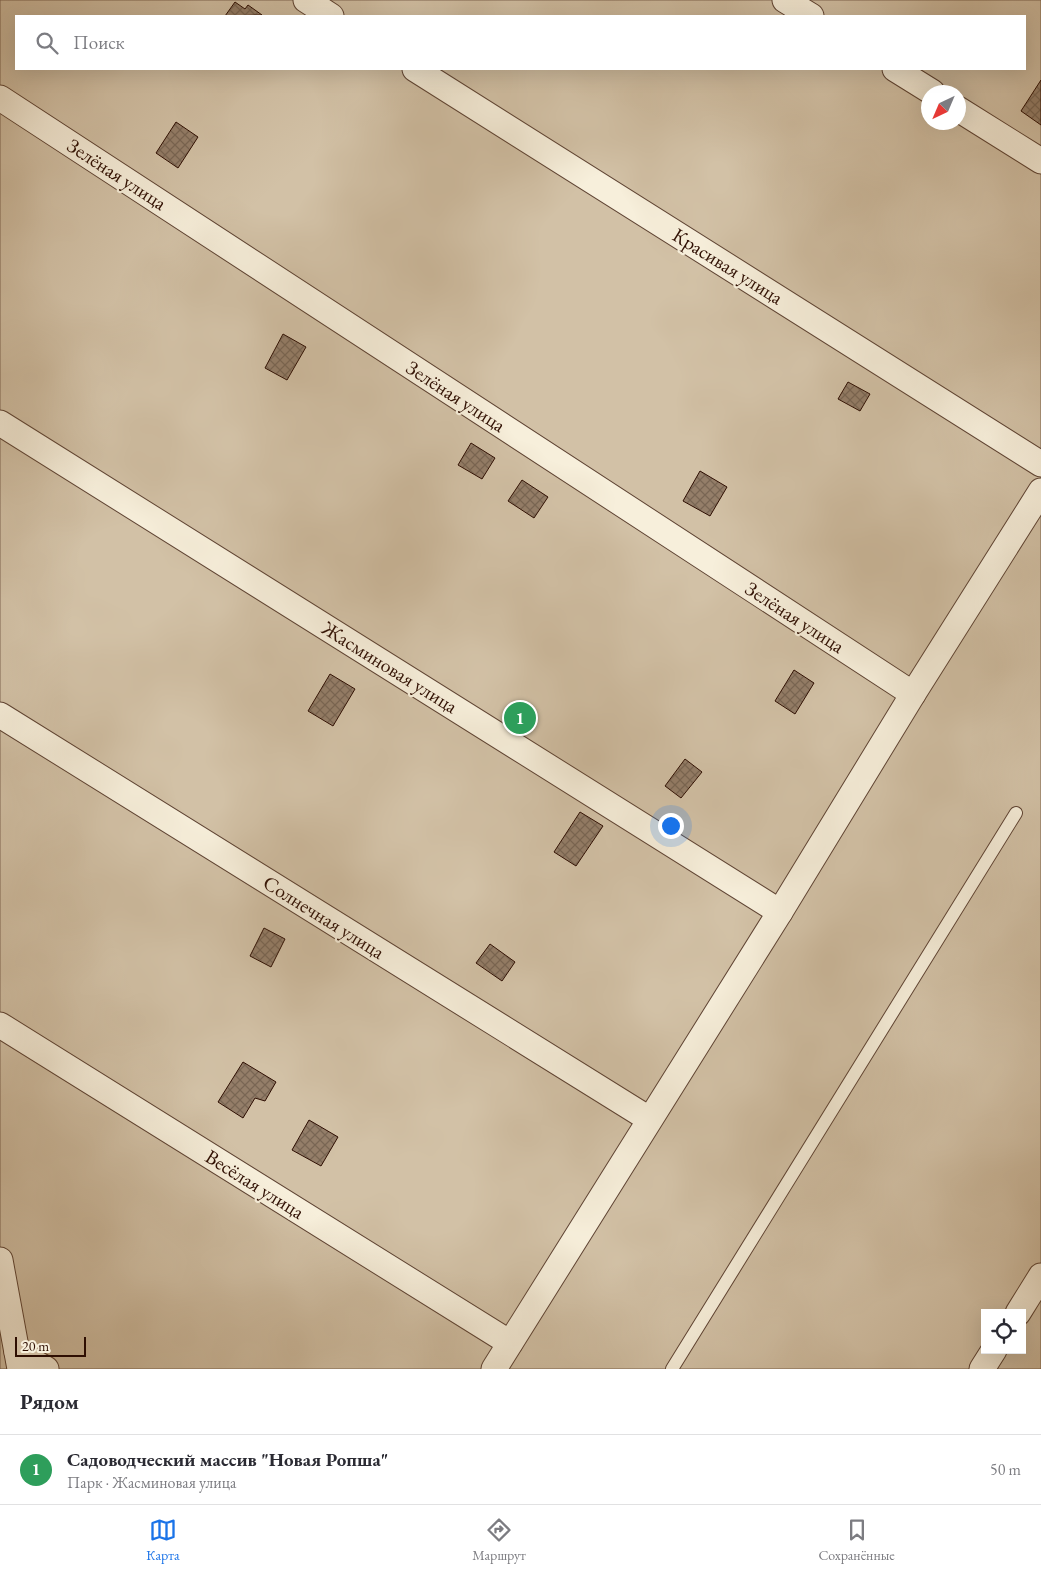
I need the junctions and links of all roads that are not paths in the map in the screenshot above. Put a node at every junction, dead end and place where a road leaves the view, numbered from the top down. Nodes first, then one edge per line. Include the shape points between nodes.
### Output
1 (306, 0) edge
2 (785, 0) edge
3 (329, 15) edge
4 (809, 15) edge
5 (416, 70) edge
6 (897, 70) edge
7 (921, 85) edge
8 (0, 98) edge
9 (966, 114) edge
10 (1041, 161) edge
11 (0, 423) edge
12 (1041, 464) edge
13 (1041, 491) edge
14 (913, 694) junction
15 (0, 715) edge
16 (1016, 813) dead end
17 (780, 912) junction
18 (0, 1025) edge
19 (649, 1119) junction
20 (0, 1260) edge
21 (1041, 1276) edge
22 (1020, 1309) edge
23 (510, 1343) junction
24 (991, 1354) edge
25 (18, 1360) edge
26 (46, 1369) edge
27 (494, 1369) edge
28 (672, 1369) edge
29 (982, 1369) edge

1 - 3 street
2 - 4 street
5 - 12 street, Красивая улица
6 - 7 street
8 - 14 street, Зелёная улица
9 - 10 street
11 - 17 street, Жасминовая улица
13 - 14 street
14 - 17 street
15 - 19 street, Солнечная улица
16 - 28 lane
17 - 19 street
18 - 23 street, Весёлая улица
19 - 23 street
20 - 25 street
21 - 22 street
23 - 27 street
24 - 29 street
25 - 26 street

